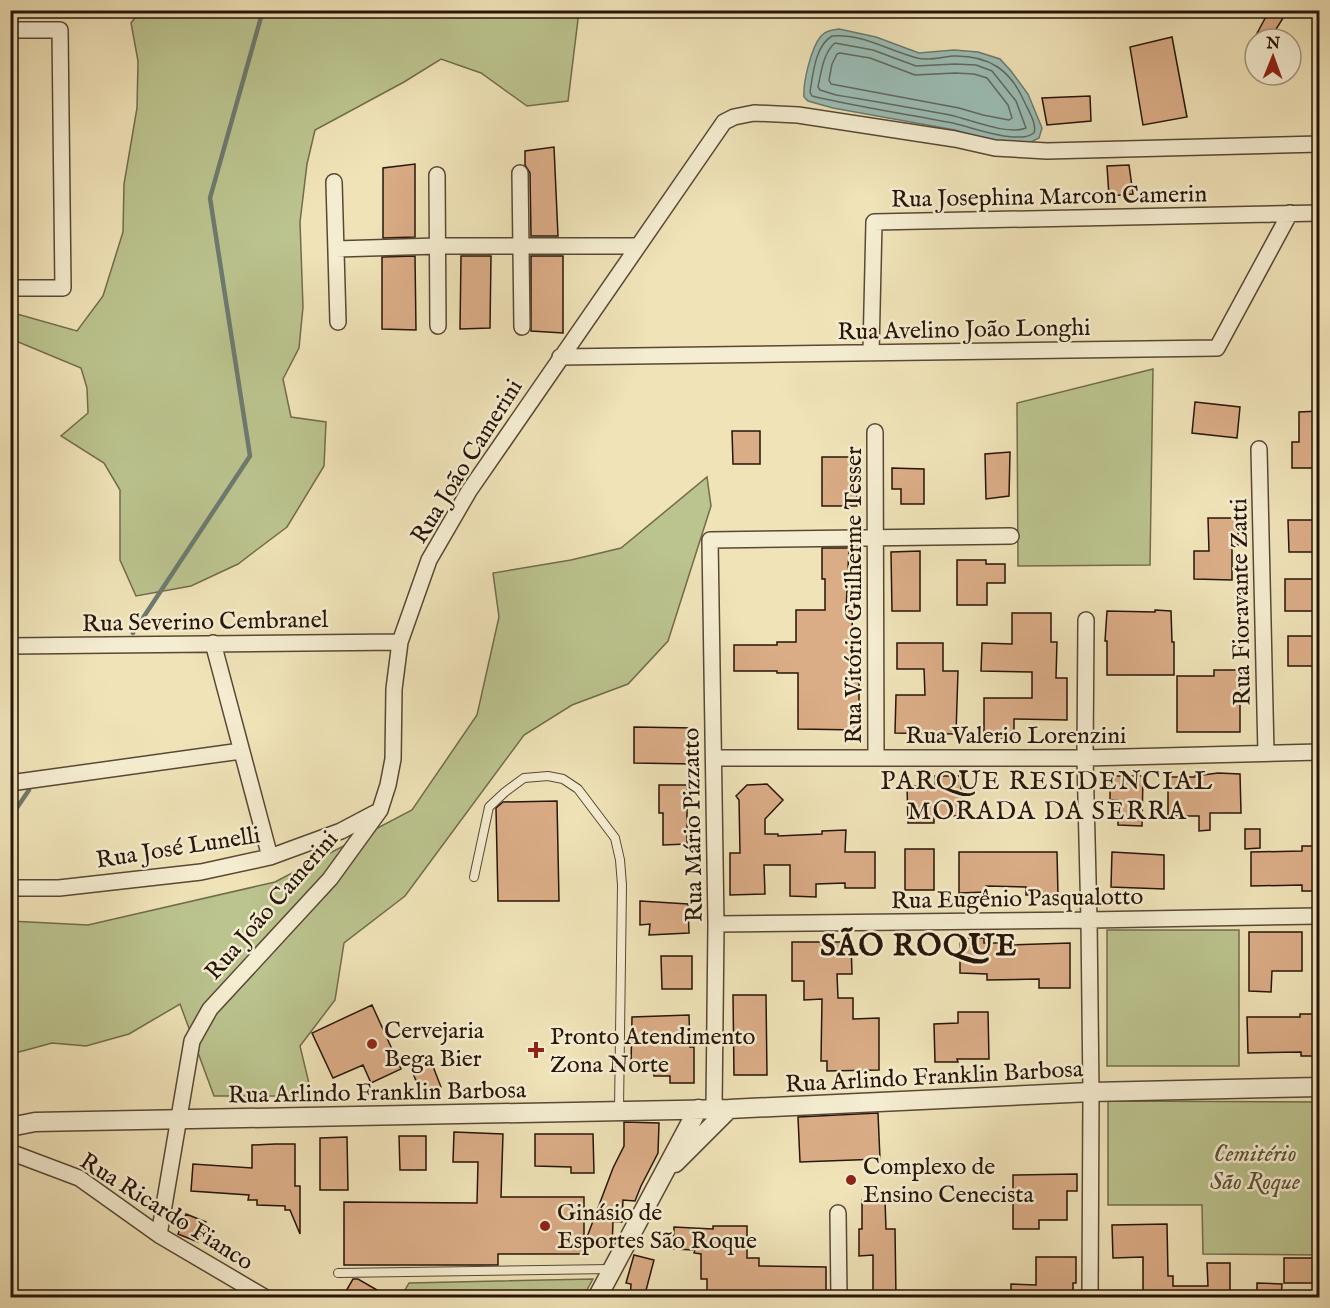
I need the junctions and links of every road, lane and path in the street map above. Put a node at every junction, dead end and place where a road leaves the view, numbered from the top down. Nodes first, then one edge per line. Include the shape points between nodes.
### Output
1 (10, 30) edge
2 (1320, 144) edge
3 (520, 173) dead end
4 (437, 175) dead end
5 (334, 182) dead end
6 (1290, 213) junction
7 (1320, 213) edge
8 (437, 246) junction
9 (522, 246) junction
10 (637, 246) junction
11 (336, 249) junction
12 (10, 288) edge
13 (338, 322) dead end
14 (438, 326) dead end
15 (522, 327) dead end
16 (871, 352) junction
17 (560, 357) junction
18 (875, 432) dead end
19 (1259, 449) dead end
20 (1011, 536) dead end
21 (875, 537) junction
22 (1086, 620) dead end
23 (400, 642) junction
24 (213, 644) junction
25 (10, 646) edge
26 (241, 751) junction
27 (1320, 752) edge
28 (1266, 753) junction
29 (714, 758) junction
30 (876, 758) junction
31 (1085, 758) junction
32 (10, 783) edge
33 (380, 810) junction
34 (270, 857) junction
35 (474, 877) dead end
36 (10, 888) edge
37 (1320, 916) edge
38 (1089, 920) junction
39 (716, 924) junction
40 (1320, 1087) edge
41 (1091, 1092) junction
42 (714, 1109) junction
43 (619, 1112) junction
44 (180, 1119) junction
45 (10, 1127) edge
46 (10, 1152) edge
47 (665, 1173) junction
48 (838, 1213) dead end
49 (159, 1235) junction
50 (612, 1269) junction
51 (338, 1273) dead end
52 (266, 1298) edge
53 (597, 1298) edge
54 (839, 1298) edge
55 (1090, 1298) edge

1 - 12 street via 60,30 63,288
2 - 10 street, Rua João Camerini via 1047,151 995,148 798,115 754,113 724,122
3 - 9 street
4 - 8 street
5 - 11 street
6 - 7 street, Rua Josephina Marcon Camerin
6 - 16 street, Rua Avelino João Longhi via 1216,348
6 - 16 street, Rua Josephina Marcon Camerin via 874,222
8 - 9 street
8 - 11 street
8 - 14 street
9 - 10 street
9 - 15 street
10 - 17 street, Rua João Camerini
11 - 13 street
16 - 17 street, Rua Avelino João Longhi
17 - 23 street, Rua João Camerini via 469,491 429,560
18 - 21 street, Rua Vitório Guilherme Tesser
19 - 28 street, Rua Fioravante Zatti
20 - 21 street
21 - 29 street, Rua Mário Pizzatto via 710,540
21 - 30 street, Rua Vitório Guilherme Tesser
22 - 31 street
23 - 24 street, Rua Severino Cembranel
23 - 33 street, Rua João Camerini via 393,689 393,759
24 - 25 street, Rua Severino Cembranel
24 - 26 street
26 - 32 street
26 - 34 street
27 - 28 street, Rua Valerio Lorenzini
28 - 31 street, Rua Valerio Lorenzini
29 - 30 street, Rua Valerio Lorenzini
29 - 39 street, Rua Mário Pizzatto
30 - 31 street, Rua Valerio Lorenzini
31 - 38 street
33 - 34 street, Rua José Lunelli via 341,831
33 - 44 street, Rua João Camerini via 330,879 210,1009 192,1041
34 - 36 street, Rua José Lunelli via 201,872 59,888
35 - 43 lane via 489,807 524,778 563,779 578,789 615,838 622,885
37 - 38 street, Rua Eugênio Pasqualotto
38 - 39 street, Rua Eugênio Pasqualotto
38 - 41 street
39 - 42 street, Rua Mário Pizzatto
40 - 41 street, Rua Arlindo Franklin Barbosa
41 - 42 street, Rua Arlindo Franklin Barbosa
41 - 55 street
42 - 43 street, Rua Arlindo Franklin Barbosa
42 - 47 street
42 - 47 street
43 - 44 street, Rua Arlindo Franklin Barbosa
44 - 45 street, Rua Arlindo Franklin Barbosa via 35,1122
44 - 49 street, Rua João Camerini
46 - 49 street, Rua Ricardo Fianco via 79,1178
47 - 50 street
48 - 54 street
49 - 52 street, Rua Ricardo Fianco
50 - 51 lane
50 - 53 street

